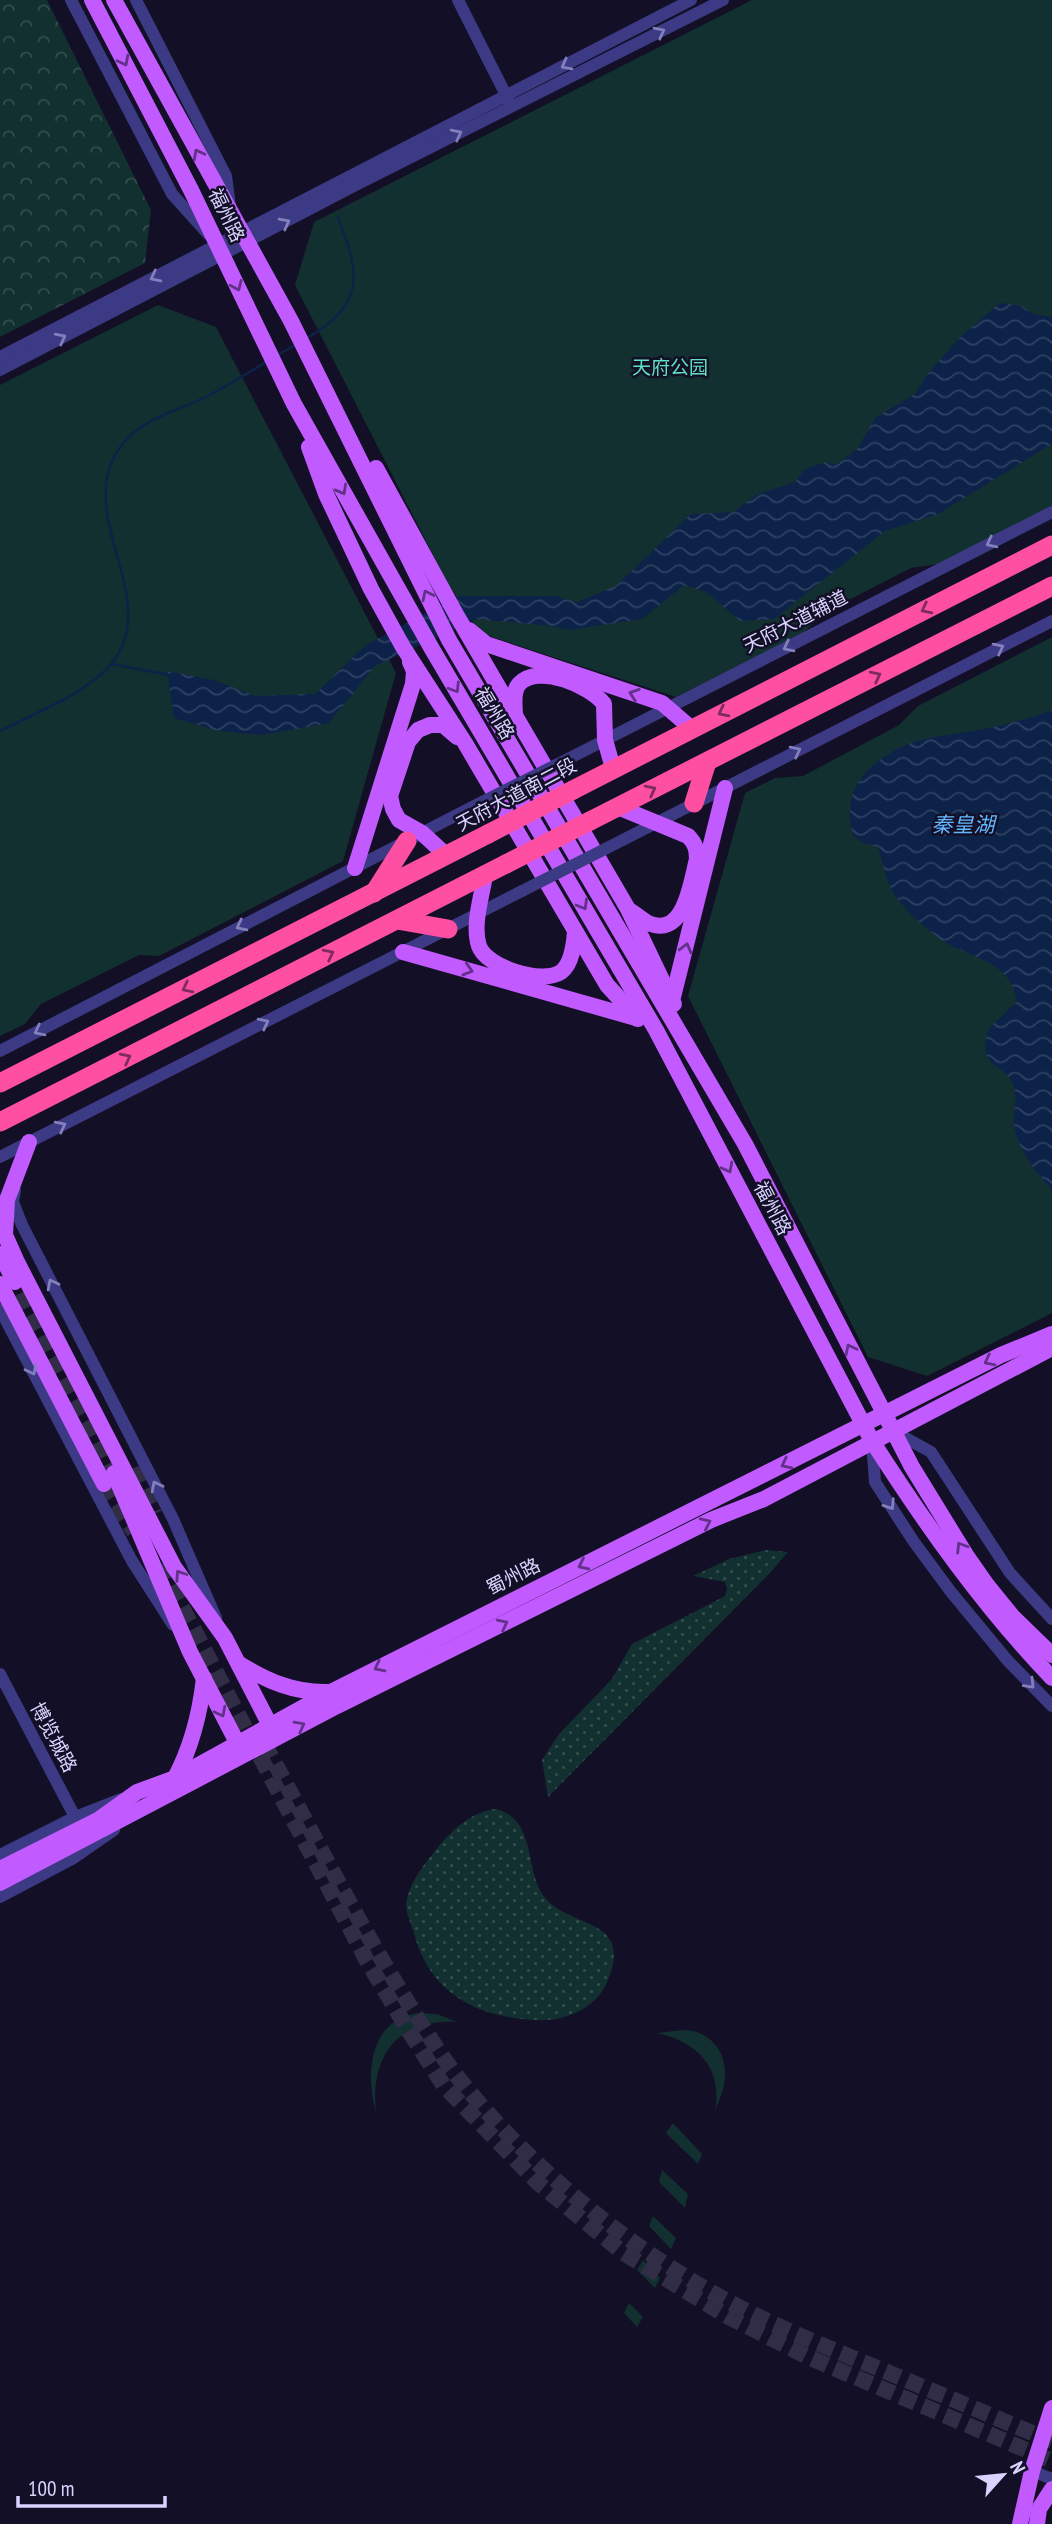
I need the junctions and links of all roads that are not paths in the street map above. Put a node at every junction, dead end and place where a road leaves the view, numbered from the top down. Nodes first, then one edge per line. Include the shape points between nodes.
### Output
1 (71, 0) edge
2 (92, 0) edge
3 (114, 0) edge
4 (136, 0) edge
5 (458, 0) edge
6 (723, 0) edge
7 (688, 1) edge
8 (692, 16) junction
9 (509, 102) junction
10 (306, 206) junction
11 (232, 216) junction
12 (247, 244) junction
13 (220, 250) junction
14 (0, 357) edge
15 (0, 370) edge
16 (326, 388) junction
17 (294, 404) junction
18 (1052, 513) edge
19 (1052, 545) edge
20 (1052, 586) edge
21 (457, 616) junction
22 (1052, 621) edge
23 (403, 647) junction
24 (669, 707) junction
25 (516, 719) junction
26 (691, 728) junction
27 (605, 740) junction
28 (465, 743) junction
29 (707, 762) junction
30 (613, 768) junction
31 (725, 788) junction
32 (694, 803) junction
33 (618, 807) junction
34 (657, 822) junction
35 (415, 837) junction
36 (447, 856) junction
37 (355, 867) junction
38 (485, 875) junction
39 (373, 894) junction
40 (628, 909) junction
41 (479, 913) junction
42 (397, 920) junction
43 (448, 929) junction
44 (575, 932) junction
45 (403, 952) junction
46 (672, 1001) junction
47 (638, 1019) junction
48 (0, 1051) edge
49 (0, 1083) edge
50 (0, 1122) edge
51 (29, 1142) junction
52 (715, 1143) junction
53 (745, 1144) junction
54 (0, 1157) edge
55 (18, 1176) junction
56 (7, 1200) junction
57 (3, 1231) edge
58 (0, 1254) edge
59 (0, 1284) edge
60 (0, 1309) edge
61 (1052, 1334) edge
62 (1052, 1348) edge
63 (884, 1414) junction
64 (864, 1425) junction
65 (893, 1431) junction
66 (872, 1441) junction
67 (134, 1468) tunnel mouth
68 (104, 1484) tunnel mouth
69 (1052, 1619) edge
70 (225, 1638) junction
71 (190, 1652) junction
72 (1052, 1655) edge
73 (236, 1662) junction
74 (0, 1674) edge
75 (204, 1678) junction
76 (1052, 1678) edge
77 (331, 1692) junction
78 (1052, 1706) edge
79 (274, 1732) junction
80 (241, 1750) junction
81 (175, 1778) junction
82 (137, 1792) junction
83 (148, 1806) junction
84 (75, 1817) junction
85 (0, 1855) edge
86 (0, 1869) edge
87 (0, 1882) edge
88 (0, 1897) edge
89 (1052, 2408) edge
90 (1048, 2432) edge
91 (1032, 2471) junction
92 (1052, 2479) edge
93 (1052, 2489) edge
94 (1020, 2524) edge
95 (1037, 2524) edge

1 - 13 street via 172,194
2 -> 13 main road, 福州路
11 -> 3 main road, 福州路
4 - 11 street via 226,176
5 - 9 street
6 - 8 street
7 - 8 street
7 -> 9 street
9 -> 8 street
9 - 10 street
12 -> 10 street
10 - 13 street
11 - 12 main road, 福州路
12 - 13 street
12 - 16 main road, 福州路
13 -> 14 street
15 -> 13 street
13 -> 17 main road, 福州路
16 - 21 main road via 377,469
53 -> 16 main road, 福州路 via 449,640
17 - 23 main road via 326,494
17 -> 52 main road, 福州路 via 656,1030
18 -> 24 street, 天府大道辅道
19 -> 26 highway, 天府大道南二段
29 -> 20 highway
24 -> 21 main road via 486,644
21 - 25 main road
31 -> 22 street
23 - 28 main road
23 - 37 main road via 414,671 413,684
24 - 26 main road
24 - 27 street, 天府大道辅道
25 - 27 main road via 514,696 519,685 529,678 556,677 600,699
25 - 40 main road
26 - 30 highway, 天府大道南二段
27 - 30 main road
27 - 35 street, 天府大道辅道, bridge
28 - 35 main road via 443,724 418,730 408,742 390,796 398,820
28 - 44 main road
29 - 32 highway
33 -> 29 highway
30 - 36 highway, 天府大道南二段, bridge
31 - 32 street
46 -> 31 main road
32 - 34 street
33 - 34 main road
33 - 38 highway, bridge
34 - 40 main road via 688,835 697,851 683,910 658,925
34 - 41 street, bridge
35 - 36 main road
35 - 37 street, 天府大道辅道
35 - 39 highway
36 - 39 highway, 天府大道南二段
37 -> 48 street, 天府大道辅道
38 - 41 main road
38 - 42 highway
39 -> 49 highway, 天府大道南二段
40 - 46 main road
41 - 43 street
41 - 44 main road via 476,935 487,958 497,966 536,976 563,971
42 - 43 highway
50 -> 42 highway
43 - 45 street
44 - 47 main road via 607,985
45 -> 47 main road
51 -> 45 street
46 - 53 main road
47 - 52 main road
51 - 54 street
51 - 55 main road
52 -> 64 main road, 福州路
63 -> 53 main road, 福州路
55 - 56 main road
70 -> 55 street via 173,1519 22,1225 13,1202
56 - 57 main road
56 - 67 main road via 24,1256
70 -> 57 main road via 174,1567
58 - 71 main road via 120,1483
59 - 68 main road
60 -> 71 street via 126,1550
61 -> 63 main road, 蜀州路
62 - 65 main road, 蜀州路
63 - 64 main road, 蜀州路
63 - 65 main road, 福州路
64 - 66 main road, 福州路
64 -> 77 main road, 蜀州路
65 - 66 main road, 蜀州路
65 - 69 street via 931,1452 1010,1573
72 -> 65 main road, 福州路 via 1013,1616 966,1555
66 - 76 main road, 福州路 via 971,1585
66 -> 78 street, 福州路 via 875,1482 914,1542 999,1651
79 -> 66 main road, 蜀州路 via 711,1520 764,1499
70 - 73 main road
71 - 75 main road
73 - 77 main road via 263,1678 306,1693
73 - 79 main road
74 - 84 street, 博览城路
75 -> 80 main road
75 - 81 main road via 200,1713
77 - 79 main road, 蜀州路
79 - 80 main road, 蜀州路
80 - 81 main road, 蜀州路
80 - 83 main road, 蜀州路
81 - 82 main road, 蜀州路
82 - 84 street
82 - 86 main road, 蜀州路 via 98,1820
83 - 87 main road, 蜀州路
83 - 88 street via 72,1859
84 - 85 street
89 - 90 main road
90 - 91 main road
91 - 92 street
91 - 94 main road
93 - 95 main road via 1039,2509

